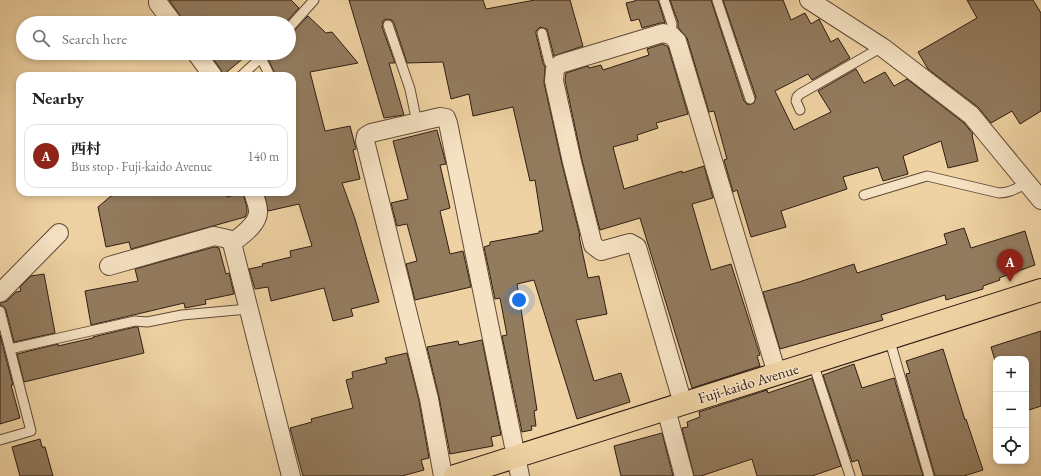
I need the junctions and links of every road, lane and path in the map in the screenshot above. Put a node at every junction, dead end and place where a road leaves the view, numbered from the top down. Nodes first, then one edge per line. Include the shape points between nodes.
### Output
1 (158, 0) edge
2 (314, 0) edge
3 (664, 0) edge
4 (717, 0) edge
5 (809, 0) edge
6 (168, 16) edge
7 (296, 20) edge
8 (388, 25) dead end
9 (542, 33) dead end
10 (671, 34) junction
11 (882, 47) junction
12 (201, 60) edge
13 (259, 60) edge
14 (264, 60) edge
15 (556, 70) junction
16 (210, 72) edge
17 (245, 72) edge
18 (269, 72) edge
19 (750, 99) dead end
20 (800, 110) dead end
21 (417, 123) junction
22 (1026, 183) junction
23 (864, 195) dead end
24 (254, 196) edge
25 (1041, 200) edge
26 (59, 233) dead end
27 (232, 243) junction
28 (109, 266) dead end
29 (1041, 290) edge
30 (0, 293) edge
31 (248, 309) junction
32 (0, 311) edge
33 (890, 338) junction
34 (10, 349) junction
35 (813, 363) junction
36 (777, 374) junction
37 (674, 406) junction
38 (0, 440) edge
39 (519, 466) edge
40 (291, 476) edge
41 (443, 476) edge
42 (455, 476) edge
43 (684, 476) edge
44 (850, 476) edge
45 (929, 476) edge

1 - 6 street
2 - 7 lane
3 - 10 lane via 672,24
4 - 19 lane
5 - 11 street
8 - 21 lane via 410,88
9 - 15 lane via 549,62
10 - 15 street via 663,33 560,64
10 - 36 street via 677,41
11 - 20 lane via 800,94 796,101
11 - 22 street via 971,115
12 - 16 street
13 - 17 lane
14 - 18 lane
15 - 37 street via 554,81 594,245 601,251 630,243 637,247
21 - 39 street via 440,117 446,118 448,123
21 - 41 street via 371,133 366,136 365,141 430,399
22 - 23 lane via 1012,191 999,193 927,176
22 - 25 street
24 - 27 street via 258,210 256,219 247,232
26 - 30 street
27 - 28 street via 228,239 214,236
27 - 31 street
29 - 33 main road, Fuji-kaido Avenue
31 - 34 lane via 182,315 147,322 135,321
31 - 40 street
32 - 34 lane
33 - 35 main road, Fuji-kaido Avenue
33 - 45 lane
34 - 38 lane via 31,431
35 - 36 main road, Fuji-kaido Avenue
35 - 44 lane
36 - 37 main road, Fuji-kaido Avenue
37 - 39 main road, Fuji-kaido Avenue
37 - 43 street
39 - 42 main road, Fuji-kaido Avenue

